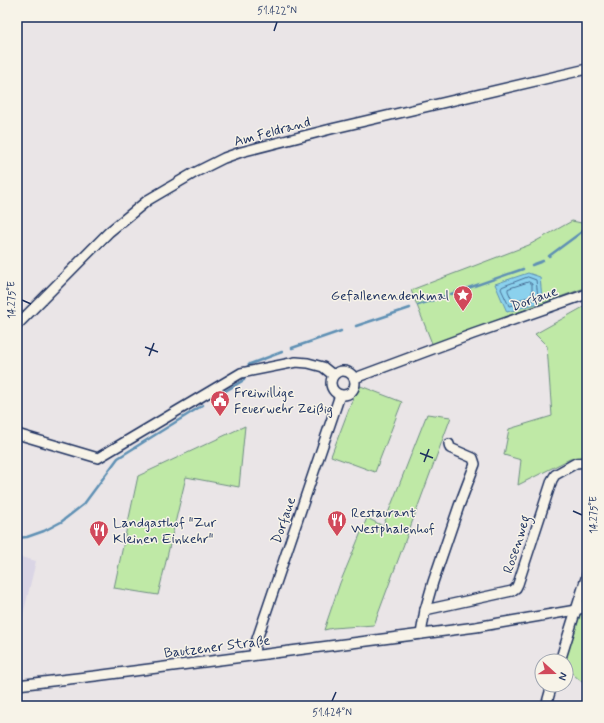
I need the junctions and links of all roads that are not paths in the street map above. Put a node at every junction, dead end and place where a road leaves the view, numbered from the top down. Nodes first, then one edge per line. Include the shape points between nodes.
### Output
1 (587, 69) edge
2 (587, 294) edge
3 (17, 324) edge
4 (333, 374) junction
5 (355, 378) junction
6 (340, 395) junction
7 (17, 434) edge
8 (449, 444) dead end
9 (587, 462) edge
10 (587, 575) edge
11 (587, 607) edge
12 (425, 610) junction
13 (576, 610) junction
14 (421, 634) junction
15 (563, 653) edge
16 (254, 655) junction
17 (17, 685) edge
18 (550, 693) edge
19 (546, 706) edge

1 - 3 street, Am Feldrand via 331,129 224,158 148,200 109,232
2 - 5 street, Dorfaue
4 - 5 street via 345,370
4 - 6 street via 331,387
4 - 7 street via 308,363 296,362 241,373 98,458
5 - 6 street via 353,390 349,394
6 - 16 street, Dorfaue
8 - 12 street via 450,448 473,458 475,464 456,513
9 - 12 street, Rosenweg via 576,462 555,475 552,480 516,588
10 - 13 street
11 - 13 street, Bautzener Straße
12 - 14 street
13 - 14 street, Bautzener Straße
13 - 15 street
14 - 16 street, Bautzener Straße
16 - 17 street, Bautzener Straße
18 - 19 street

